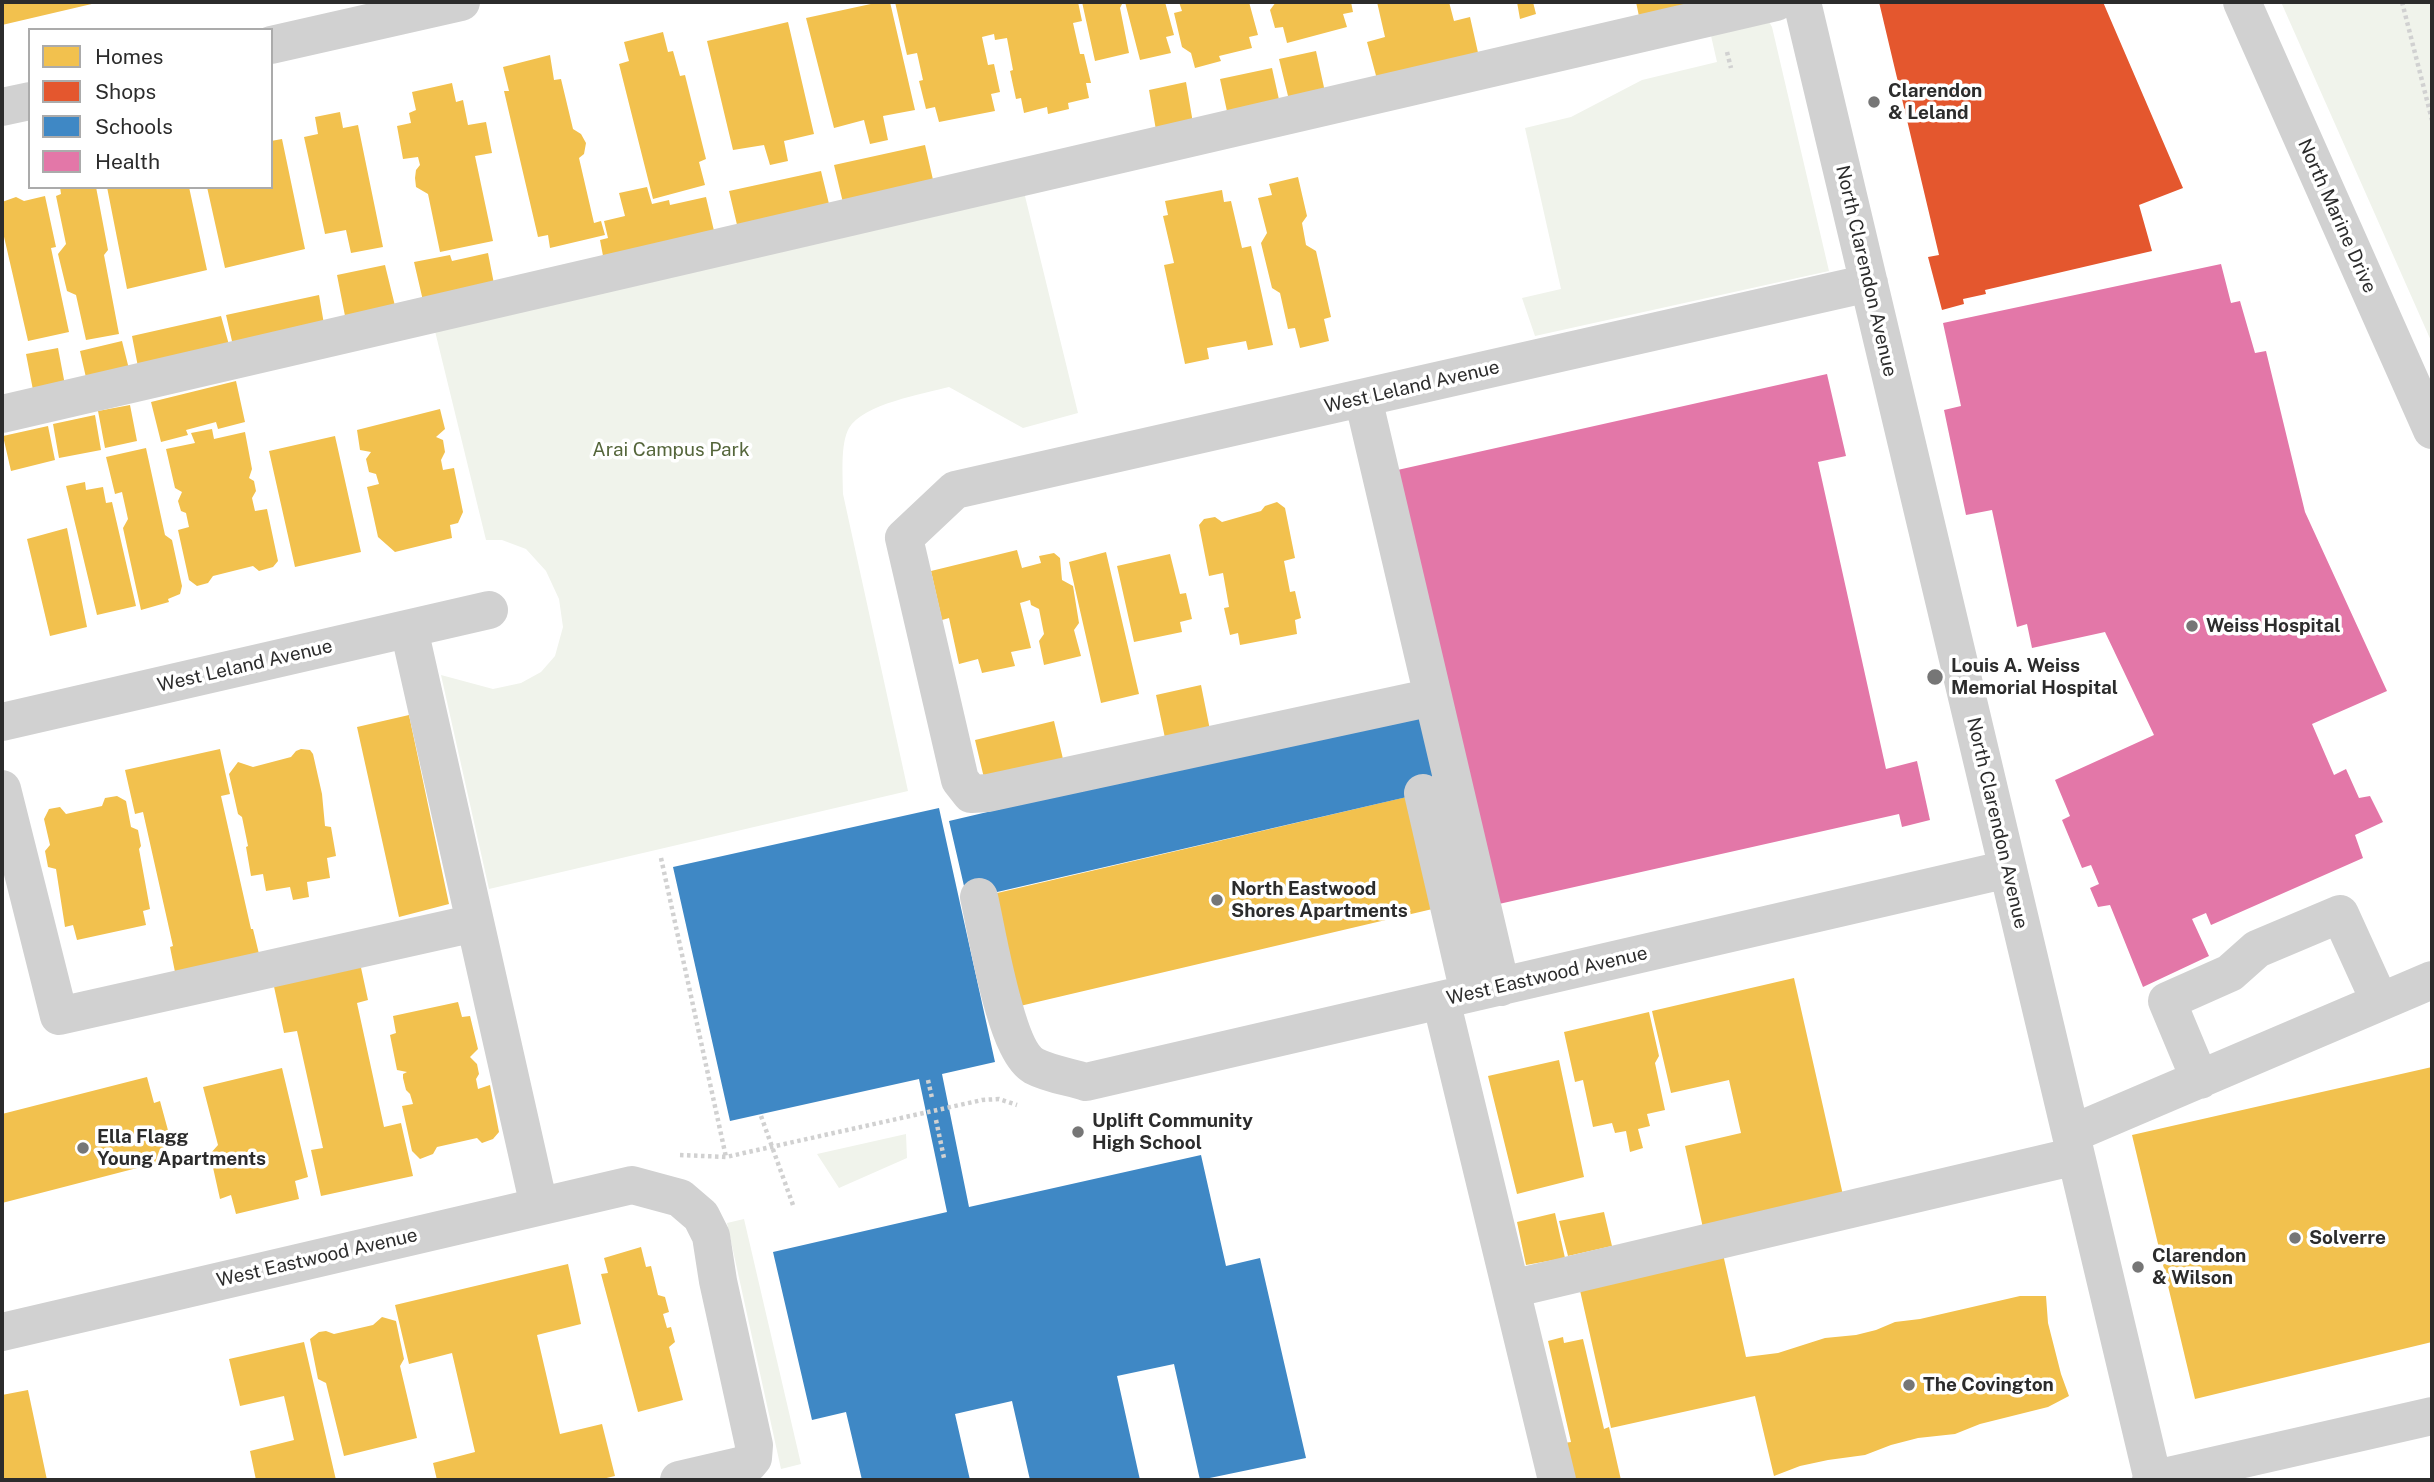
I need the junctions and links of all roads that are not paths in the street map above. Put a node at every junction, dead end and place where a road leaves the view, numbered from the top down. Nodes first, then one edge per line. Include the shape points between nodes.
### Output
1 (461, 2) edge
2 (1776, 2) edge
3 (1802, 2) edge
4 (2242, 2) edge
5 (273, 45) edge
6 (28, 101) edge
7 (2, 107) edge
8 (1869, 284) junction
9 (1363, 398) junction
10 (2, 414) edge
11 (2432, 430) edge
12 (489, 610) dead end
13 (408, 629) junction
14 (1433, 697) junction
15 (2, 722) edge
16 (2, 789) edge
17 (1423, 793) dead end
18 (9, 846) edge
19 (2008, 869) junction
20 (979, 897) dead end
21 (475, 923) junction
22 (2432, 981) edge
23 (1470, 993) junction
24 (2380, 1002) junction
25 (2200, 1080) junction
26 (2074, 1145) junction
27 (539, 1206) junction
28 (1511, 1289) junction
29 (2, 1332) edge
30 (2432, 1416) edge
31 (679, 1480) edge
32 (1557, 1480) edge
33 (2152, 1480) edge

1 - 5 street
2 - 10 street
3 - 8 street, North Clarendon Avenue
4 - 11 street, North Marine Drive
6 - 7 street
8 - 9 street, West Leland Avenue
8 - 19 street, North Clarendon Avenue
9 - 14 street
9 - 14 street, West Leland Avenue via 955,490 904,538 960,780 971,794 988,793
12 - 13 street, West Leland Avenue
13 - 15 street, West Leland Avenue
13 - 21 street
14 - 23 street
16 - 18 street
17 - 23 street
18 - 21 street via 58,1016
19 - 23 street, West Eastwood Avenue
19 - 26 street, North Clarendon Avenue
20 - 23 street, West Eastwood Avenue via 1016,1044 1032,1065 1086,1082
21 - 27 street
22 - 24 street
23 - 28 street
24 - 25 street
24 - 25 street via 2340,914 2258,949 2230,973 2167,1001
25 - 26 street
26 - 28 street
26 - 33 street, North Clarendon Avenue
27 - 29 street, West Eastwood Avenue
27 - 31 street, West Eastwood Avenue via 632,1185 680,1198 701,1216 711,1236 753,1458 748,1464
28 - 32 street
30 - 33 street

